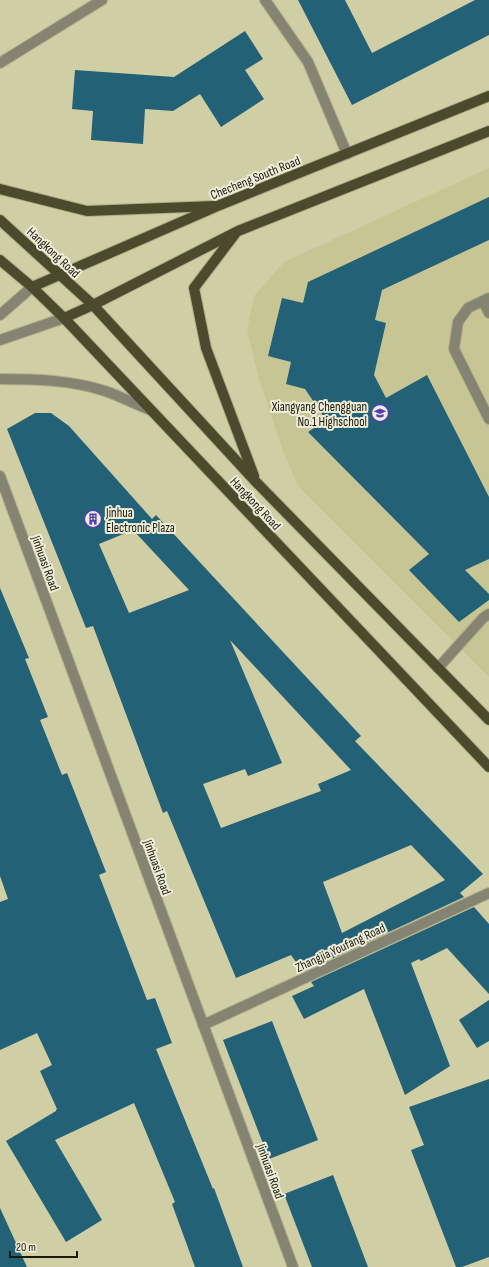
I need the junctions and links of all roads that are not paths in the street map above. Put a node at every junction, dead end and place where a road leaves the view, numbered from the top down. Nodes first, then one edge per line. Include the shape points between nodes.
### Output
1 (102, 0) edge
2 (265, 0) edge
3 (0, 63) edge
4 (489, 96) edge
5 (489, 131) edge
6 (347, 154) junction
7 (0, 189) edge
8 (220, 205) junction
9 (0, 220) edge
10 (238, 231) junction
11 (0, 260) edge
12 (60, 275) junction
13 (32, 287) junction
14 (486, 299) edge
15 (92, 305) junction
16 (489, 313) edge
17 (0, 315) edge
18 (64, 318) junction
19 (0, 340) edge
20 (0, 379) edge
21 (150, 410) junction
22 (489, 420) edge
23 (0, 476) edge
24 (256, 482) junction
25 (489, 614) edge
26 (438, 668) junction
27 (489, 720) edge
28 (489, 767) edge
29 (489, 893) edge
30 (203, 1025) junction
31 (293, 1267) edge

1 - 3 street
2 - 6 street via 308,62
4 - 6 main road, Checheng South Road
5 - 10 main road
6 - 8 main road, Checheng South Road
7 - 8 main road via 87,211
8 - 12 main road, Checheng South Road
9 - 12 main road, Hangkong Road
10 - 15 main road
10 - 24 main road via 194,288 206,348
11 - 13 main road, Hangkong Road
12 - 13 main road, Checheng South Road
12 - 15 main road, Hangkong Road
13 - 17 street
13 - 18 main road, Hangkong Road
14 - 16 street
14 - 22 street via 468,308 458,322 454,349
15 - 18 main road
15 - 24 main road, Hangkong Road
18 - 19 street
18 - 21 main road, Hangkong Road
20 - 21 street via 38,379 75,383 105,391
21 - 28 main road, Hangkong Road
23 - 30 street, Jinhuasi Road
24 - 26 main road, Hangkong Road
25 - 26 street
26 - 27 main road, Hangkong Road
29 - 30 street, Zhangjia Youfang Road
30 - 31 street, Jinhuasi Road

